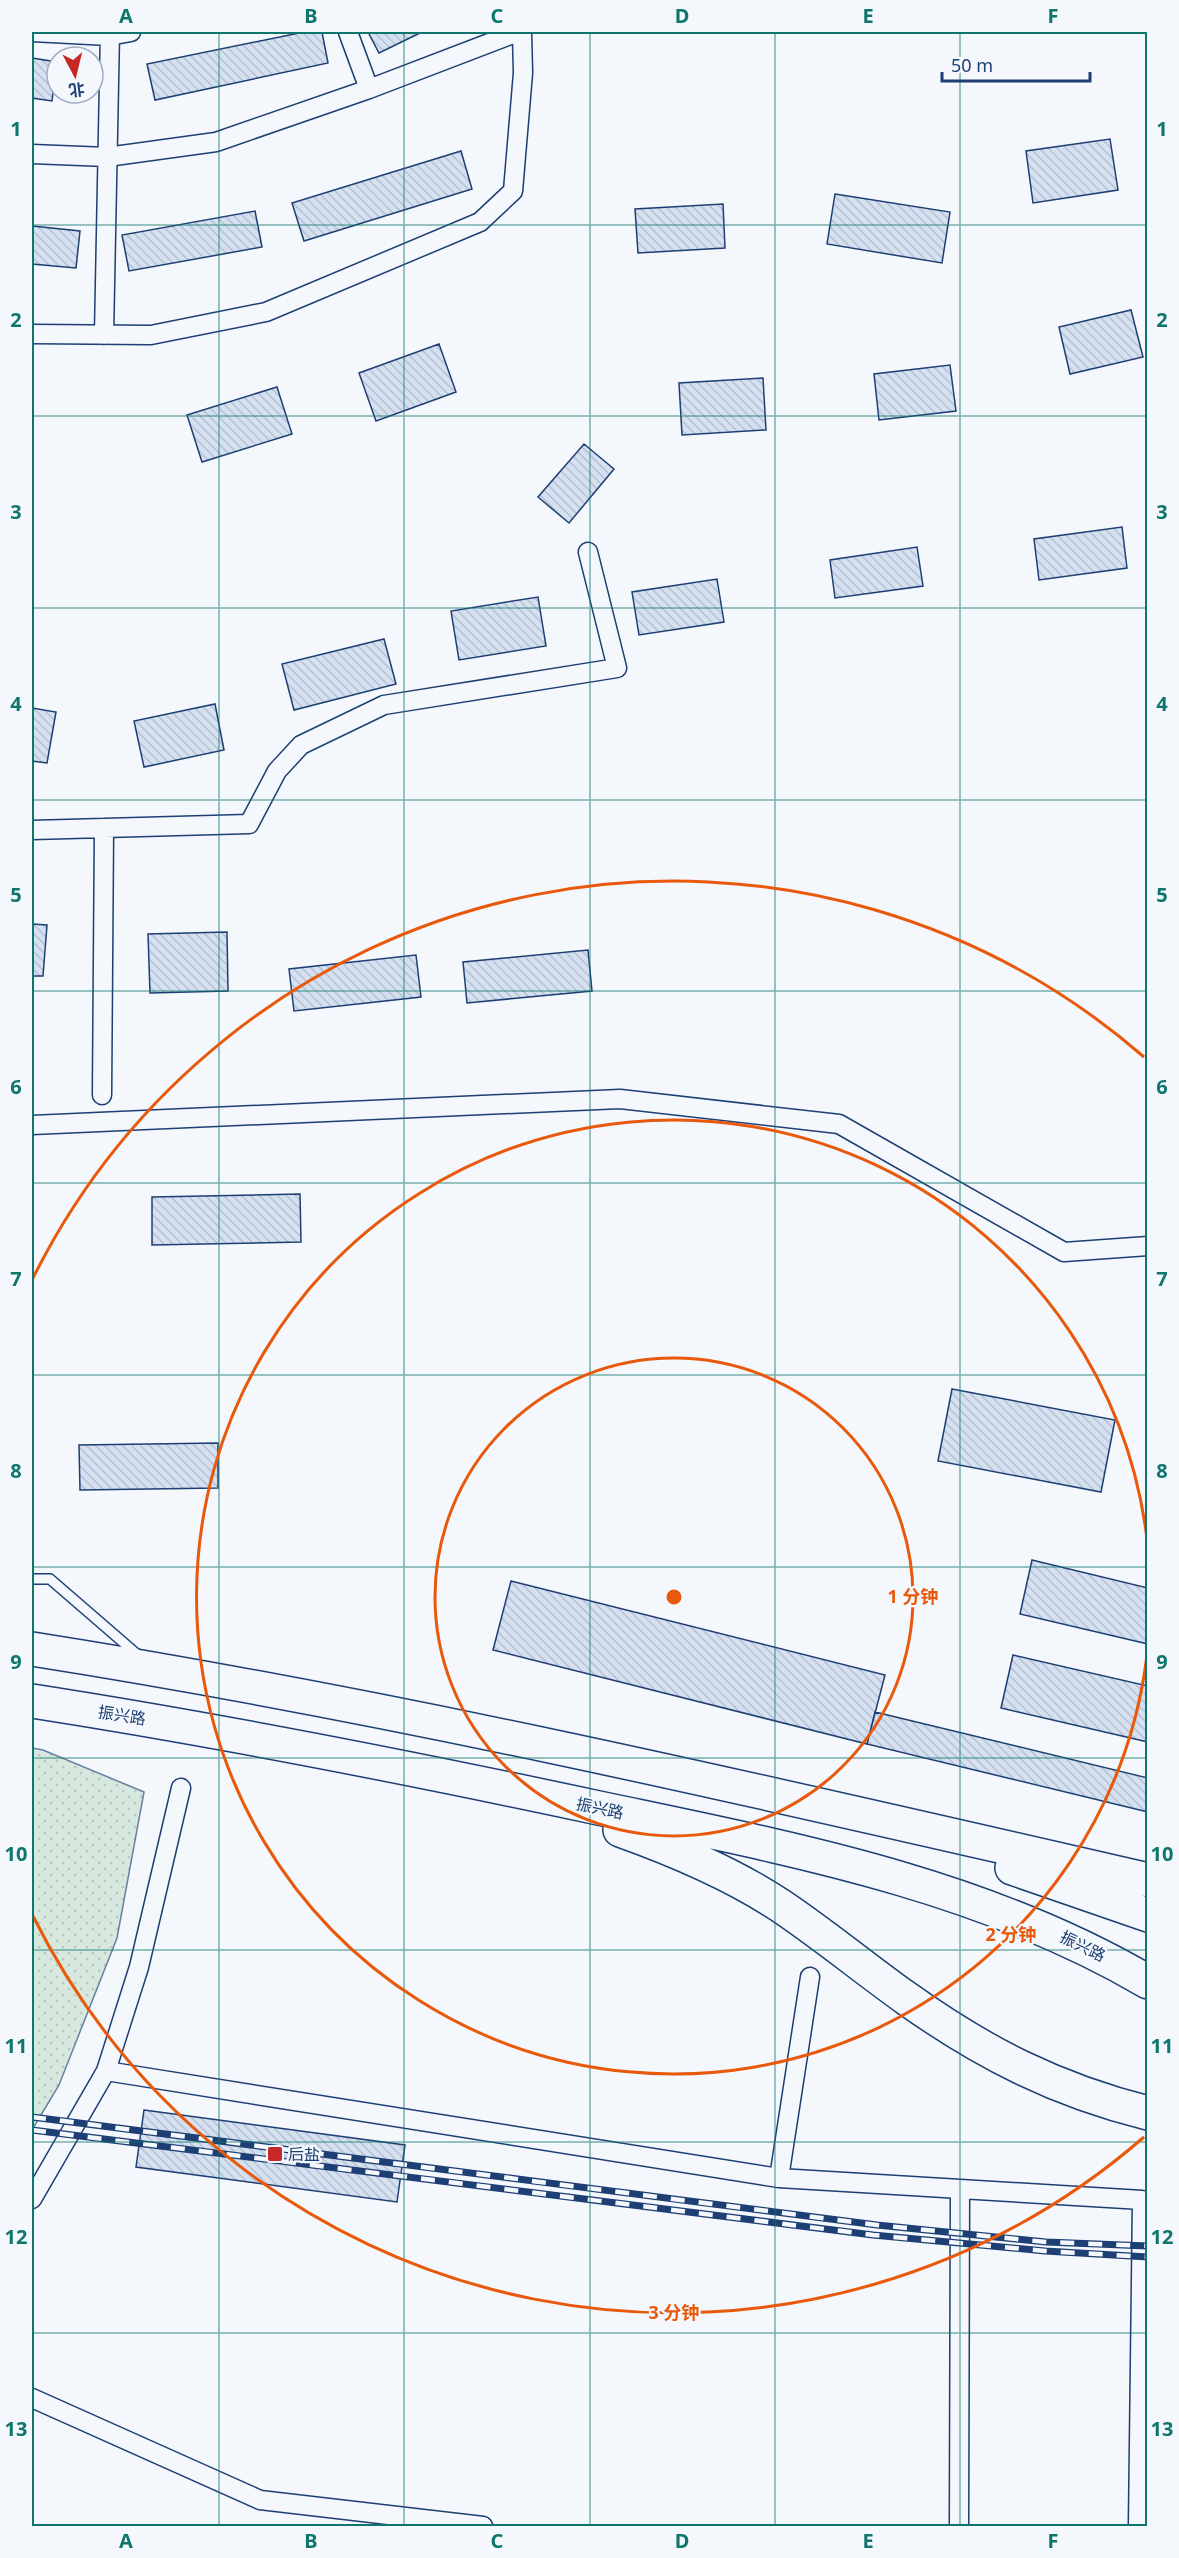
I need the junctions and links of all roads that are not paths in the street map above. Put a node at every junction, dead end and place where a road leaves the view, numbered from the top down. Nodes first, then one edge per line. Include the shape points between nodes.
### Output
1 (32, 32) edge
2 (131, 32) edge
3 (348, 32) edge
4 (520, 32) edge
5 (110, 34) edge
6 (369, 89) junction
7 (32, 154) edge
8 (107, 157) junction
9 (32, 334) edge
10 (104, 335) junction
11 (588, 552) dead end
12 (104, 828) junction
13 (32, 830) edge
14 (102, 1095) dead end
15 (32, 1125) edge
16 (1148, 1246) edge
17 (32, 1579) edge
18 (32, 1649) edge
19 (152, 1668) junction
20 (32, 1701) edge
21 (494, 1785) junction
22 (181, 1788) dead end
23 (834, 1808) junction
24 (1148, 1880) edge
25 (1148, 1915) edge
26 (810, 1977) dead end
27 (1148, 1982) edge
28 (106, 2071) junction
29 (1148, 2113) edge
30 (779, 2178) junction
31 (960, 2189) junction
32 (32, 2199) edge
33 (32, 2398) edge
34 (483, 2526) edge
35 (959, 2526) edge
36 (1138, 2526) edge

1 - 5 street
2 - 5 street
3 - 6 street
4 - 6 street
4 - 10 street via 523,73 513,191 480,222 266,312 151,335
5 - 8 street
6 - 8 street via 216,142
7 - 8 street
8 - 10 street
9 - 10 street
11 - 12 street via 617,668 384,705 301,745 277,771 249,824
12 - 13 street
12 - 14 street
15 - 16 street via 620,1099 839,1124 1064,1252
17 - 19 lane via 50,1579
18 - 19 highway
19 - 23 highway via 506,1735
20 - 21 highway, 振兴路
21 - 27 highway, 振兴路 via 825,1858 979,1902 1100,1954
21 - 29 highway via 672,1849 730,1876 781,1906 961,2035 1082,2096
22 - 28 street via 139,1967
23 - 24 highway
23 - 25 highway
26 - 30 street
28 - 30 street
28 - 32 street
30 - 31 street
31 - 35 street
31 - 36 street via 1142,2200
33 - 34 street via 260,2500

